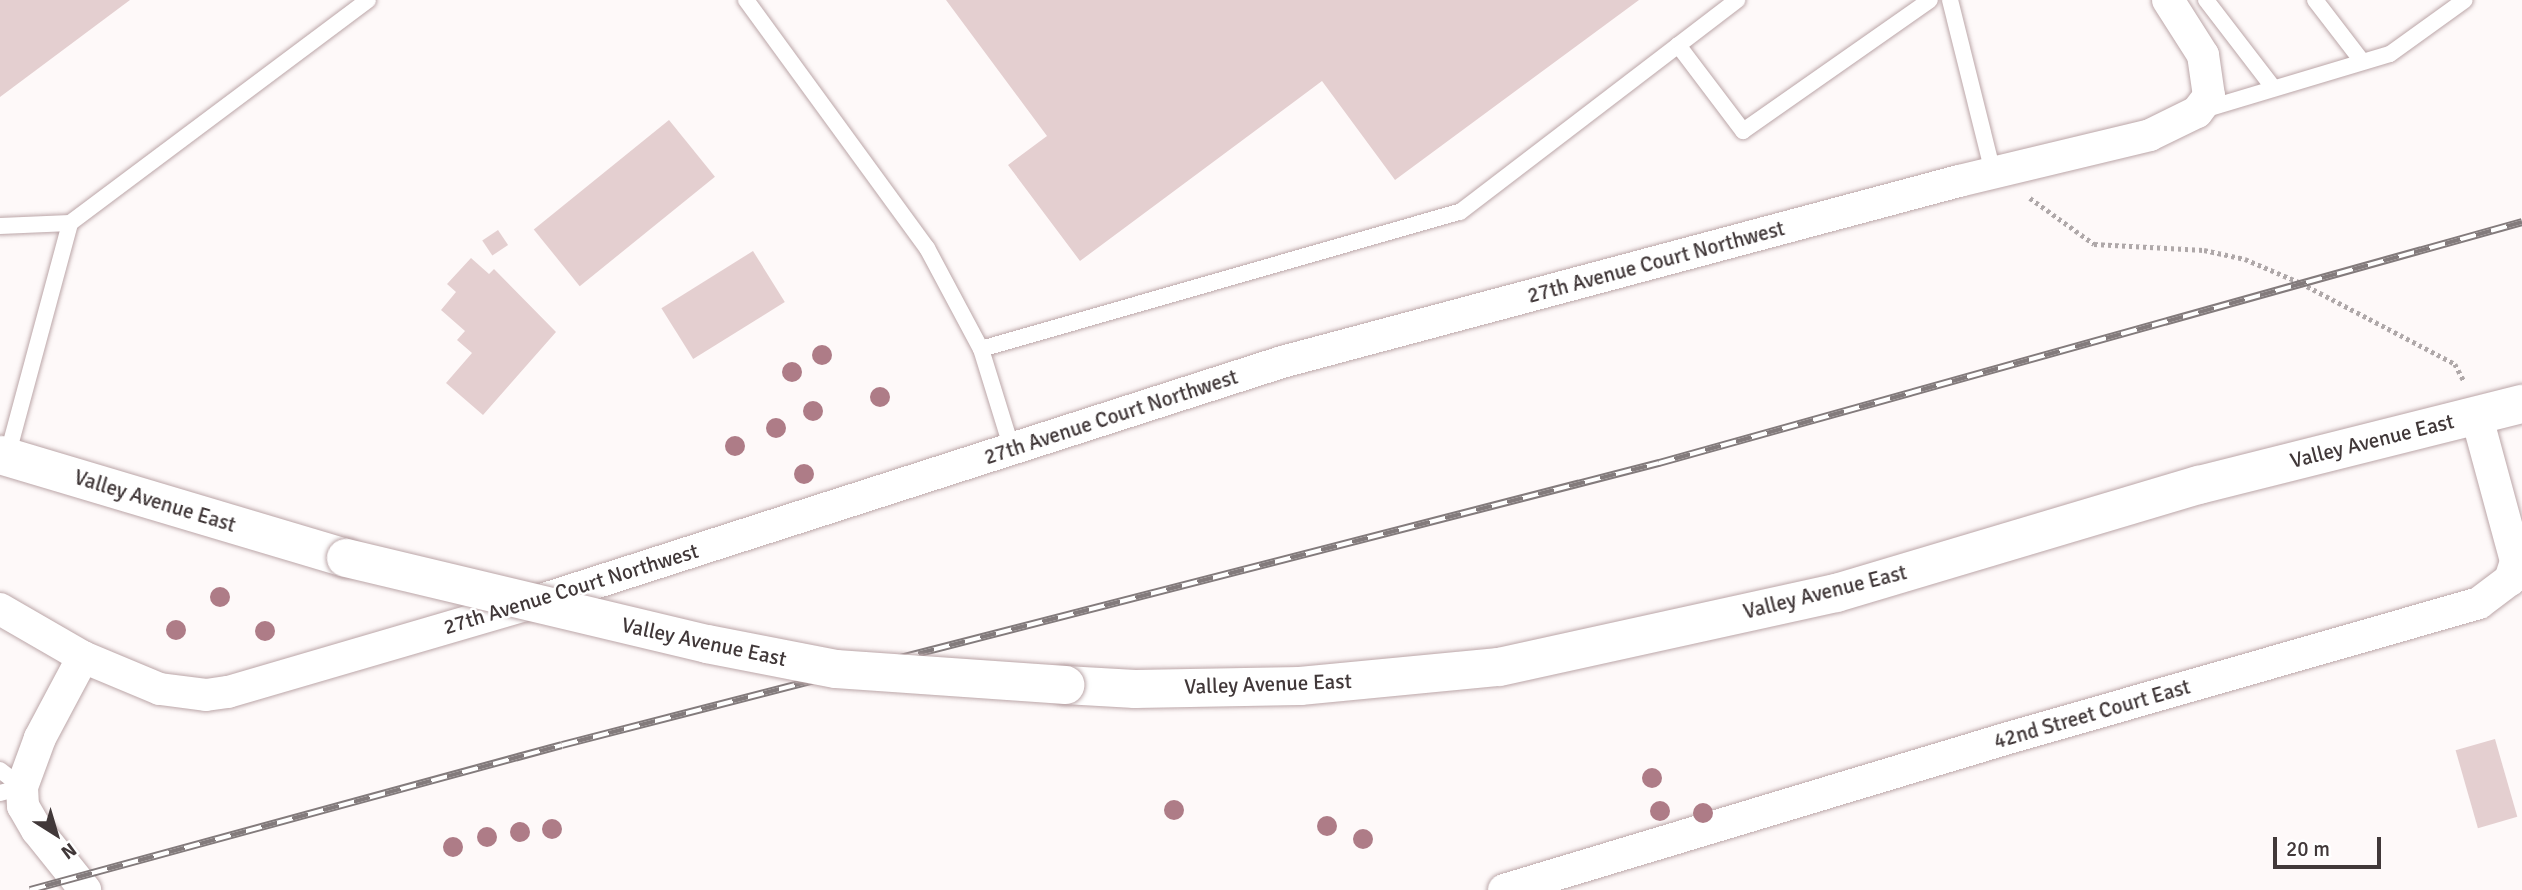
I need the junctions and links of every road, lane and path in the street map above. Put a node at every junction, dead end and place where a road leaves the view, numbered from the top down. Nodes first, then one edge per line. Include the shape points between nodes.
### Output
1 (368, 0) edge
2 (746, 0) edge
3 (1737, 0) edge
4 (1930, 0) edge
5 (1950, 0) edge
6 (2168, 0) edge
7 (2206, 0) edge
8 (2315, 0) edge
9 (2465, 0) edge
10 (1678, 45) junction
11 (2362, 61) junction
12 (2272, 86) junction
13 (2197, 112) junction
14 (1993, 173) junction
15 (70, 223) junction
16 (0, 226) edge
17 (981, 349) junction
18 (2522, 404) edge
19 (2479, 413) junction
20 (1012, 449) junction
21 (2, 463) edge
22 (2519, 569) edge
23 (0, 609) edge
24 (83, 657) junction
25 (7, 783) edge
26 (81, 884) edge
27 (1504, 890) edge

1 - 15 lane
2 - 17 lane via 927,248
3 - 10 lane
4 - 10 lane via 1743,131
5 - 14 lane
6 - 13 street via 2203,55 2209,96
7 - 12 lane
8 - 11 lane
9 - 11 lane via 2390,54
10 - 17 lane via 1460,212
11 - 12 lane
12 - 13 lane
13 - 14 street, 27th Avenue Court Northwest via 2150,135
14 - 19 path via 2094,244 2204,250 2245,259 2301,283 2455,364
14 - 20 street, 27th Avenue Court Northwest via 1282,362
15 - 16 lane
15 - 21 lane
17 - 20 lane
18 - 19 main road, Valley Avenue East
19 - 21 main road, Valley Avenue East, bridge via 2199,485 1836,593 1499,667 1300,686 1135,689 836,669 707,644 346,558
19 - 22 street, 42nd Street Court East
20 - 24 street, 27th Avenue Court Northwest via 535,602 228,692 206,695 160,689
22 - 27 street, 42nd Street Court East via 2479,603
23 - 24 street, 27th Avenue Court Northwest
24 - 25 street via 40,738
25 - 26 street

